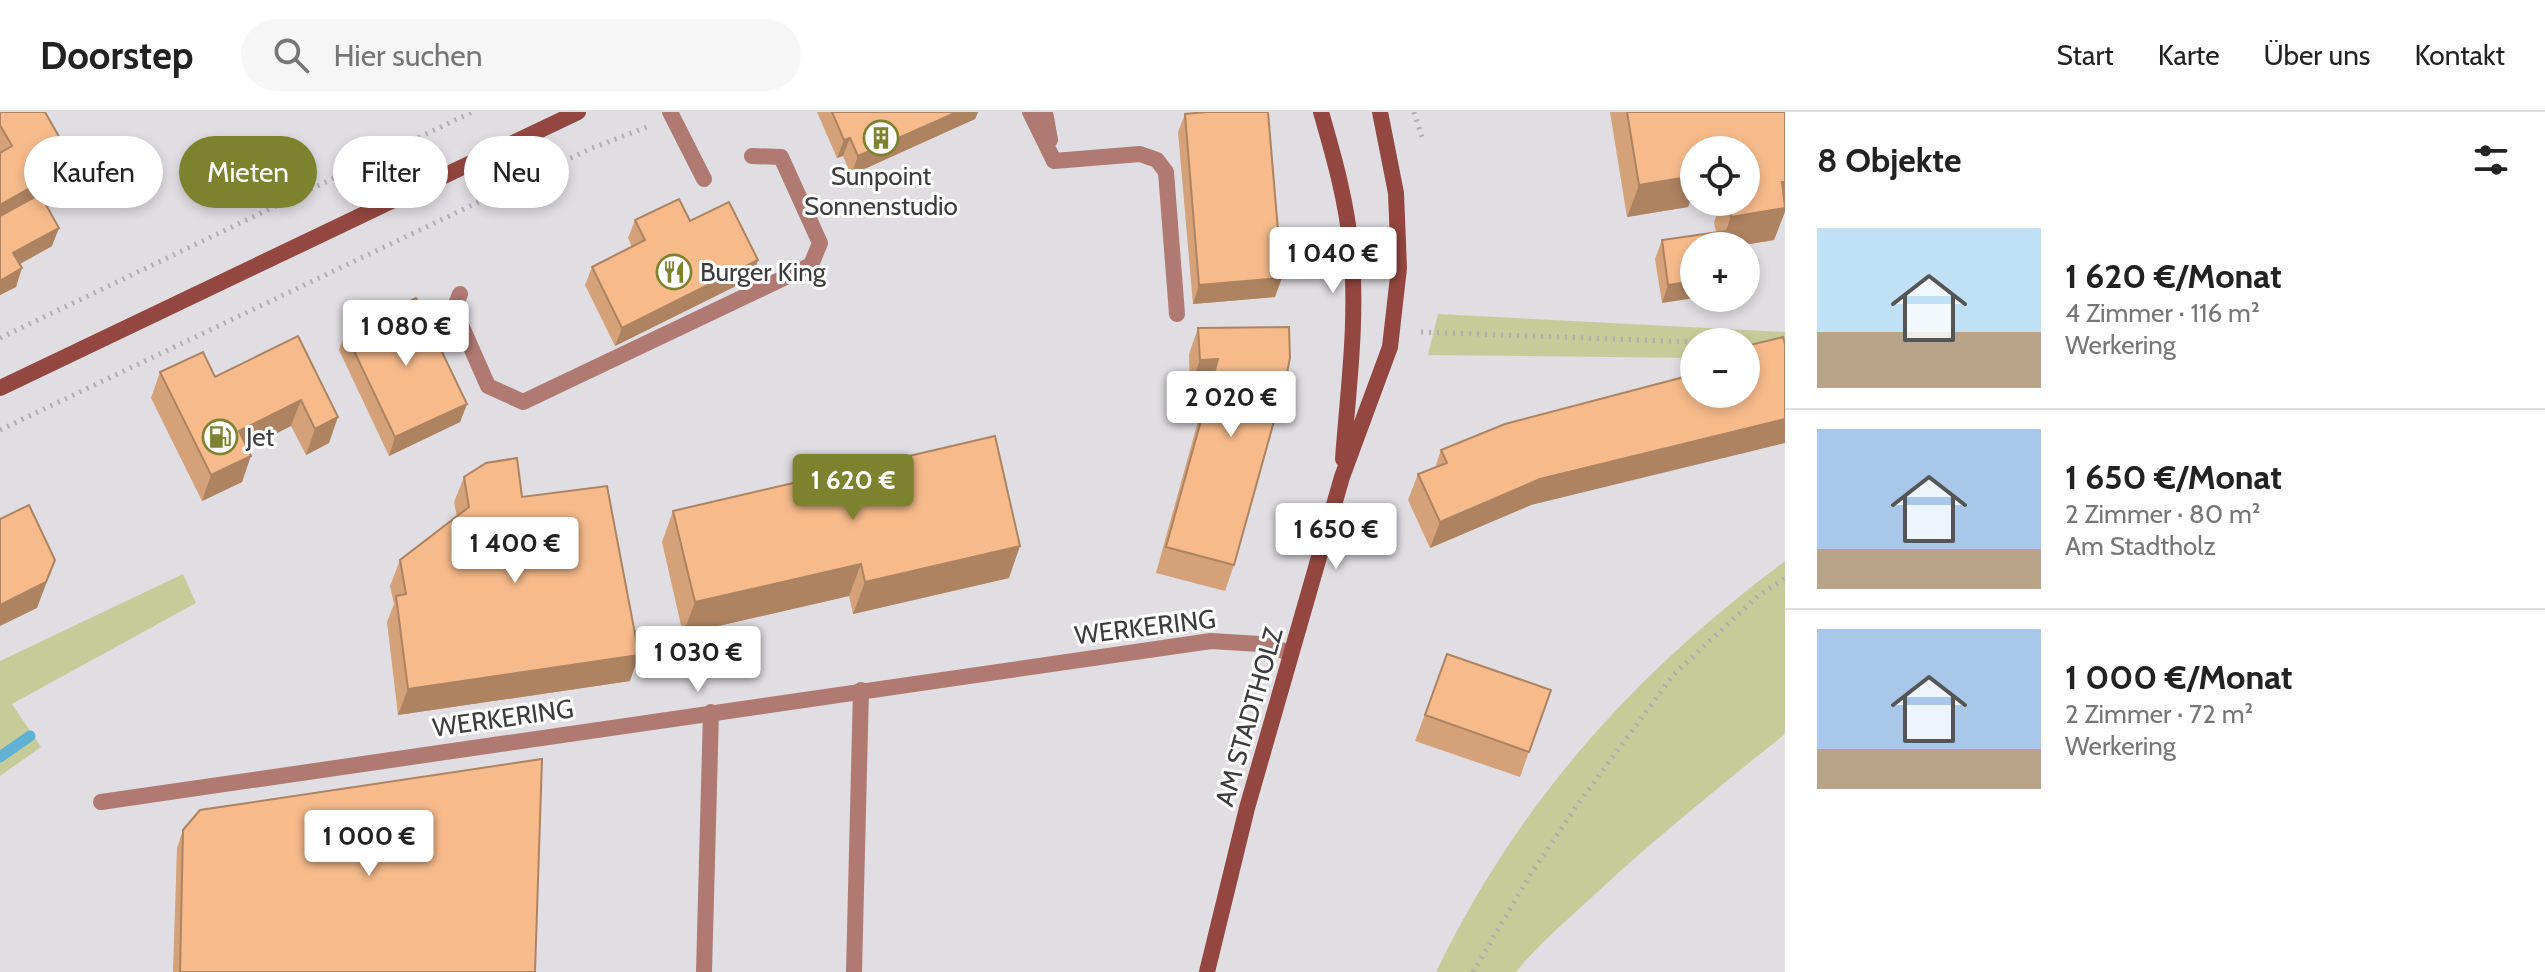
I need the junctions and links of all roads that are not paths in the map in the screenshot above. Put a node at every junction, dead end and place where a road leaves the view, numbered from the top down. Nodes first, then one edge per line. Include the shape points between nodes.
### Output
1 (578, 112) edge
2 (1030, 112) edge
3 (1045, 112) edge
4 (1321, 112) edge
5 (1380, 112) edge
6 (671, 114) edge
7 (752, 156) dead end
8 (1054, 161) junction
9 (704, 179) dead end
10 (460, 294) dead end
11 (1177, 314) dead end
12 (0, 388) edge
13 (1342, 477) junction
14 (1291, 653) junction
15 (861, 690) junction
16 (711, 712) junction
17 (101, 802) dead end
18 (704, 972) edge
19 (854, 972) edge
20 (1207, 972) edge

1 - 12 main road
2 - 8 street
3 - 8 street
4 - 13 main road, AM STADTHOLZ via 1351,249
5 - 13 main road, AM STADTHOLZ via 1396,193 1399,268 1390,347
6 - 9 street
7 - 10 street via 781,157 820,243 811,265 523,402 488,386 454,309
8 - 11 street via 1140,154 1157,160 1166,172
13 - 14 main road, AM STADTHOLZ
14 - 15 street, WERKERING via 1260,644 1211,641
14 - 20 main road, AM STADTHOLZ
15 - 16 street, WERKERING
15 - 19 street
16 - 17 street, WERKERING
16 - 18 street

